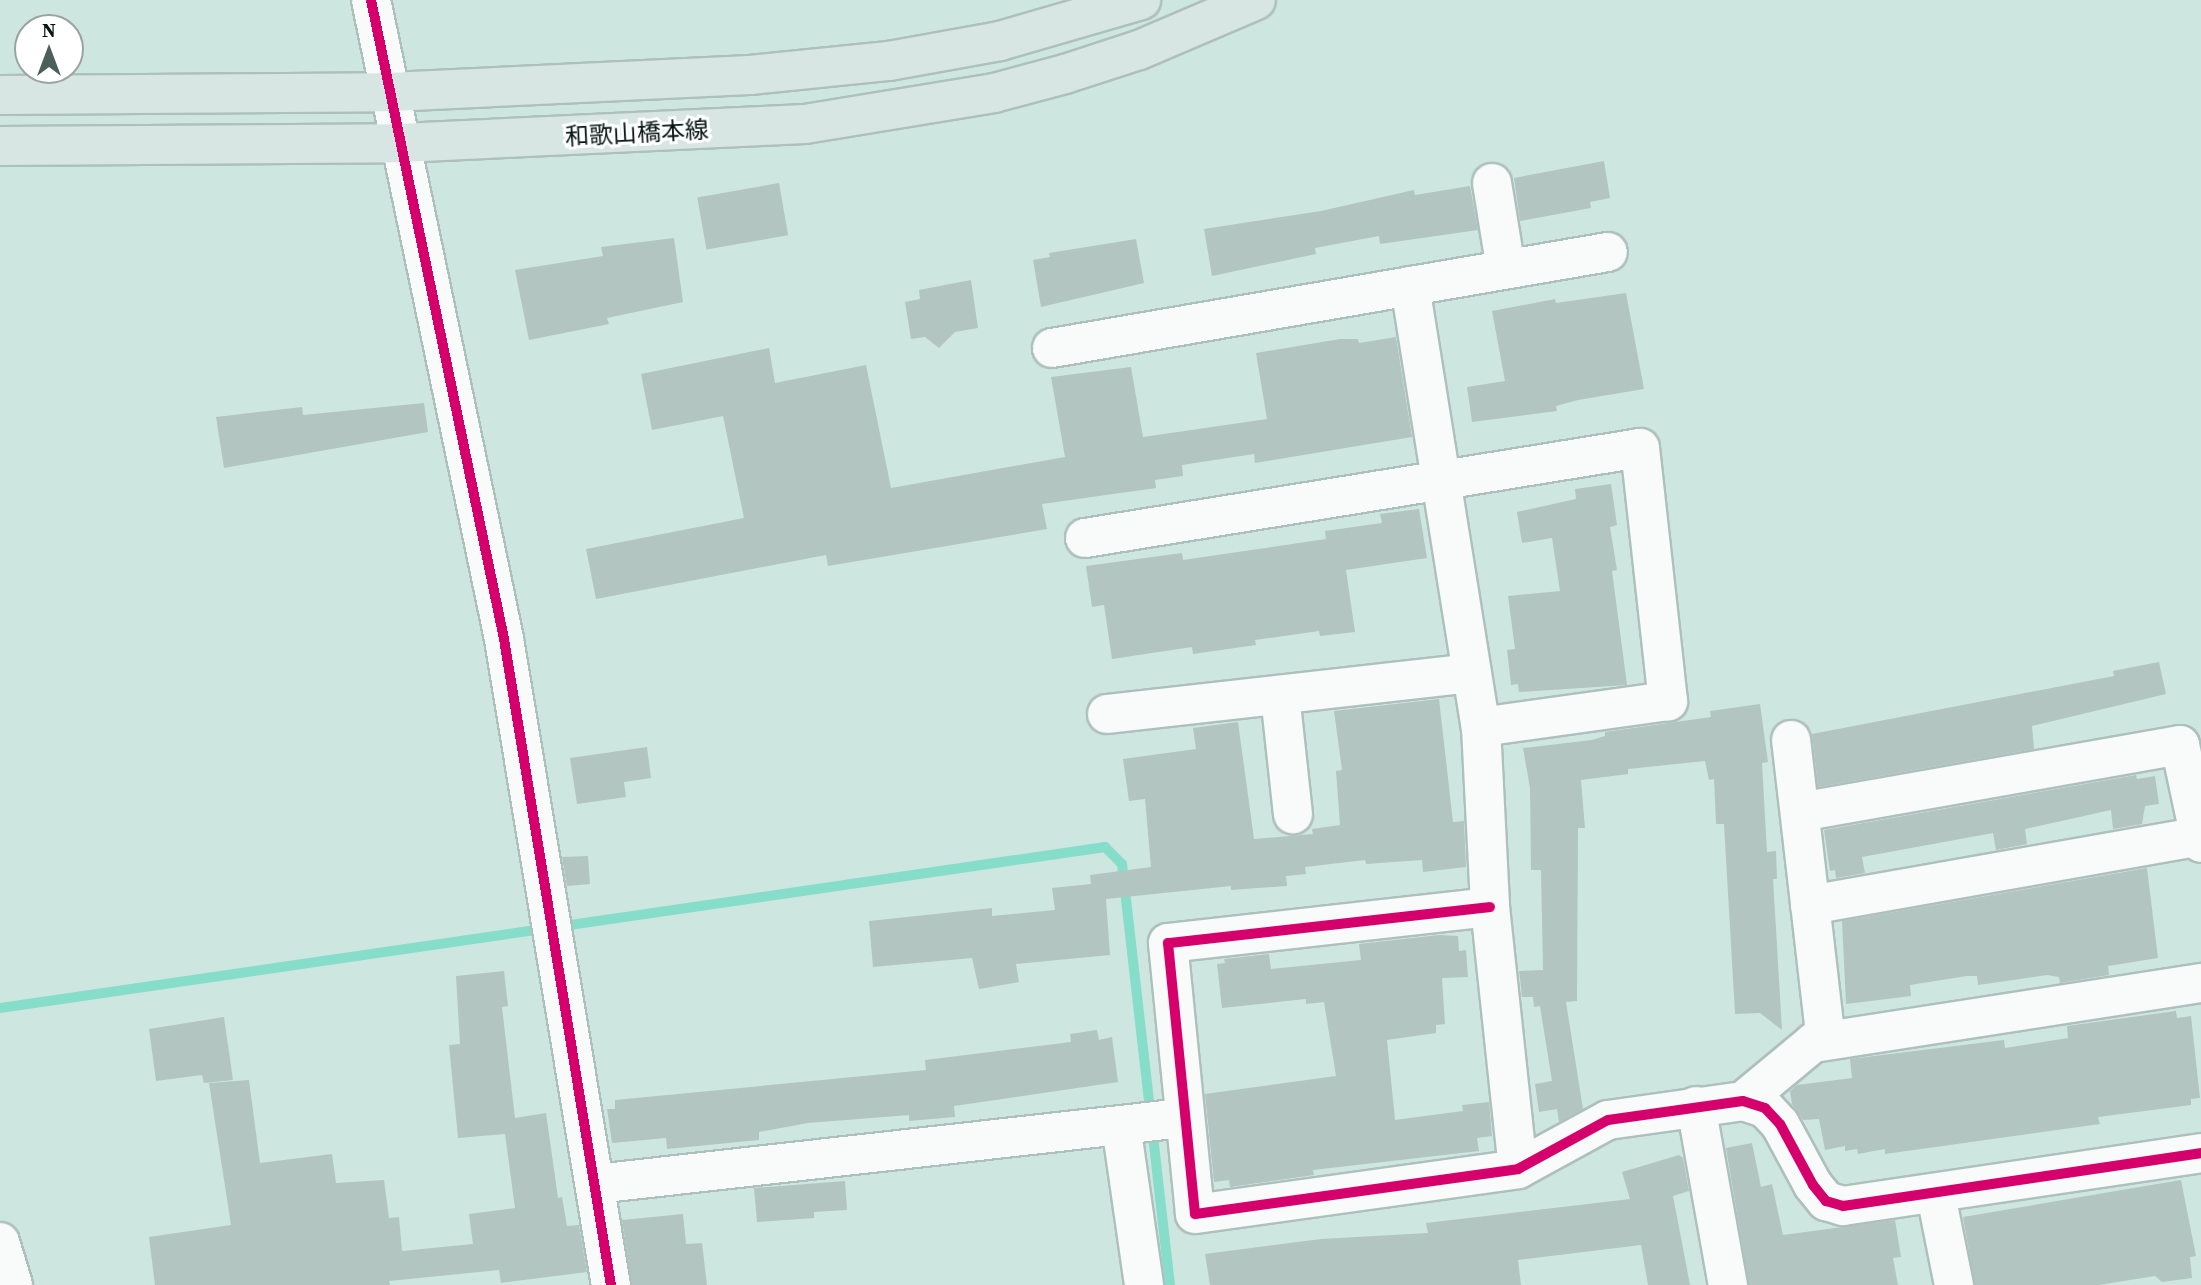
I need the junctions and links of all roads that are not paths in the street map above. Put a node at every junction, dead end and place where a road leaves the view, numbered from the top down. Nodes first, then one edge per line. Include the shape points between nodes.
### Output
1 (371, 0) edge
2 (1141, 0) edge
3 (1255, 0) edge
4 (390, 92) junction
5 (0, 95) edge
6 (401, 143) junction
7 (0, 146) edge
8 (1492, 183) dead end
9 (1608, 252) dead end
10 (1506, 269) junction
11 (1410, 286) junction
12 (1052, 348) dead end
13 (1442, 478) junction
14 (1085, 538) dead end
15 (1472, 673) junction
16 (1280, 695) junction
17 (1107, 714) dead end
18 (1481, 727) junction
19 (1791, 740) dead end
20 (1800, 812) junction
21 (1293, 814) dead end
22 (2200, 840) edge
23 (1810, 905) junction
24 (1490, 907) junction
25 (2201, 983) edge
26 (1813, 1043) junction
27 (1743, 1101) junction
28 (1696, 1107) junction
29 (1183, 1118) junction
30 (1121, 1125) junction
31 (2201, 1153) edge
32 (1518, 1169) junction
33 (596, 1184) junction
34 (1936, 1195) junction
35 (0, 1242) edge
36 (13, 1285) edge
37 (611, 1285) edge
38 (1144, 1285) edge
39 (1728, 1285) edge
40 (1954, 1285) edge

1 - 4 street
2 - 4 main road, 和歌山橋本線 via 1063,26 888,61 737,76
3 - 6 main road, 和歌山橋本線 via 1139,50 1065,74 898,111 805,124
4 - 5 main road, 和歌山橋本線
4 - 6 street
6 - 7 main road, 和歌山橋本線
6 - 33 street via 504,639
8 - 10 street
9 - 10 street
10 - 11 street
11 - 12 street
11 - 13 street
13 - 14 street
13 - 15 street
13 - 18 street via 1640,448 1668,701
15 - 16 street
15 - 18 street
16 - 17 street
16 - 21 street
18 - 24 street
19 - 20 street
20 - 22 street via 2180,745
20 - 23 street
22 - 23 street
23 - 26 street via 1825,1033
24 - 29 street via 1168,943
24 - 32 street
25 - 26 street
26 - 27 street
27 - 28 street
27 - 34 street via 1765,1108 1780,1124 1826,1201 1843,1206
28 - 32 street via 1608,1120
28 - 39 street
29 - 30 street
29 - 32 street via 1195,1214
30 - 33 street
30 - 38 street
31 - 34 street
33 - 37 street
34 - 40 street
35 - 36 street

